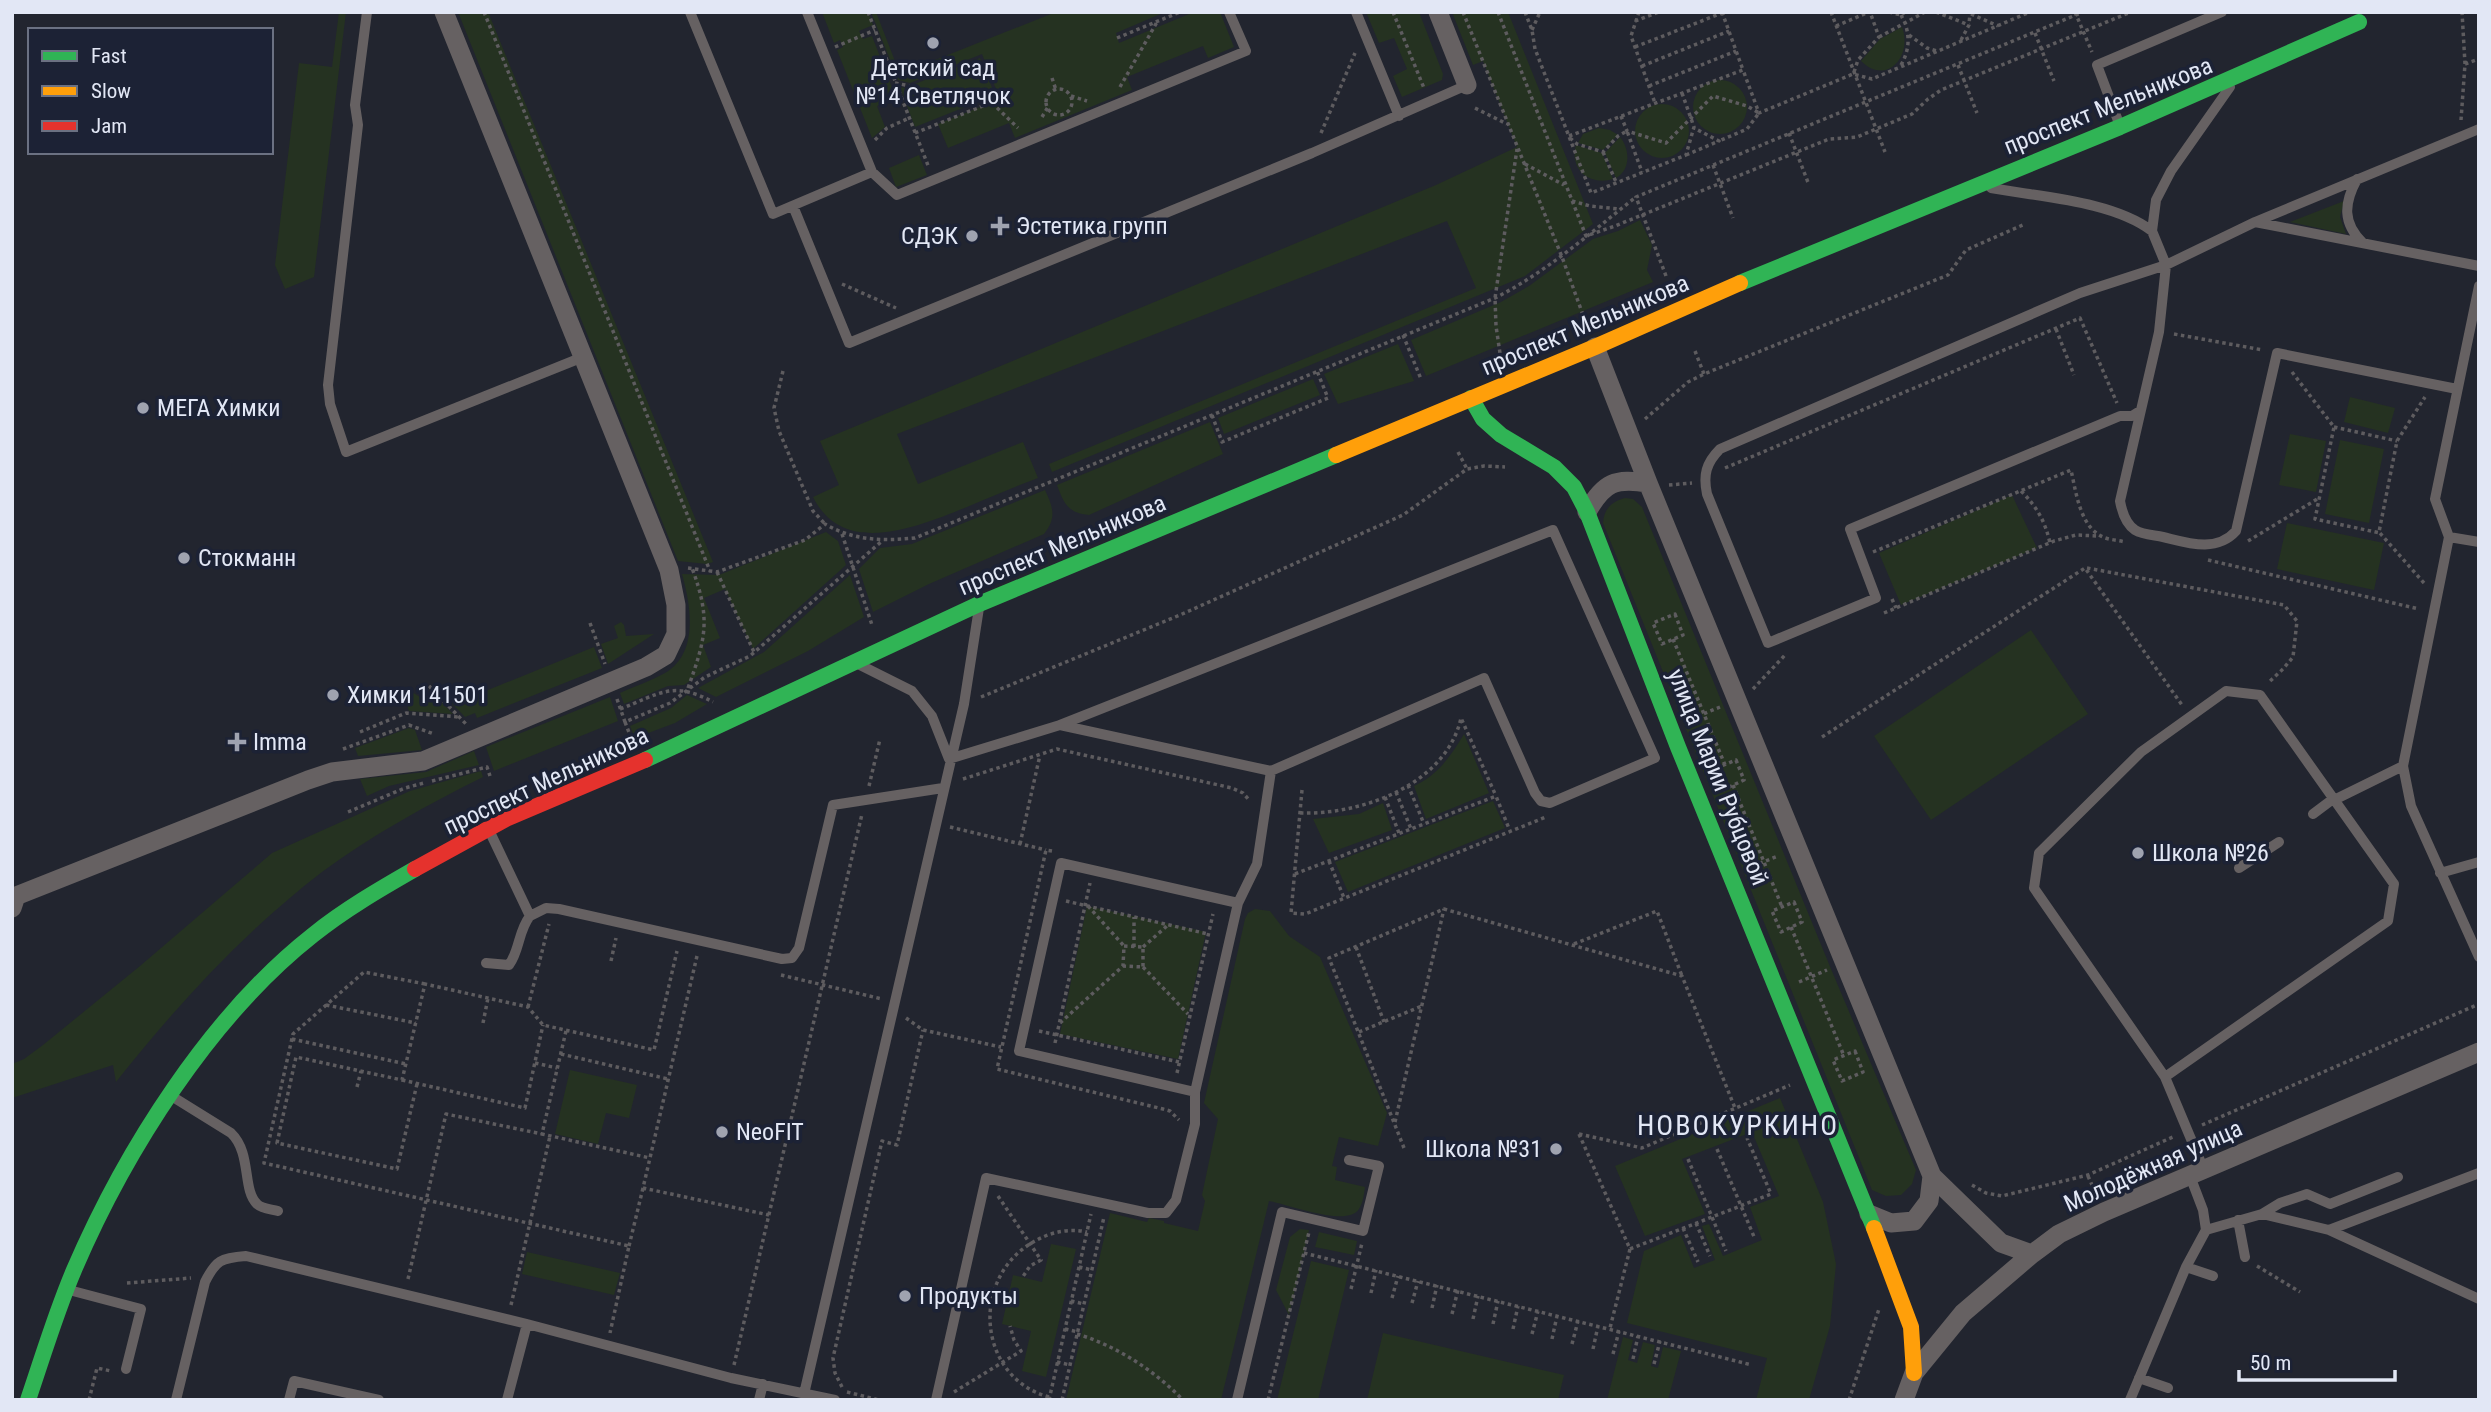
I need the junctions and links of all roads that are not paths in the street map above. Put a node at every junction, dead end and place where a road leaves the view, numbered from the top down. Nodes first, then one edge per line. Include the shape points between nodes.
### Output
1 (367, 12) edge
2 (444, 12) edge
3 (690, 12) edge
4 (807, 12) edge
5 (1229, 12) edge
6 (1356, 12) edge
7 (1438, 12) edge
8 (2222, 12) edge
9 (2359, 22) dead end
10 (2237, 77) junction
11 (1467, 85) joint
12 (1399, 116) junction
13 (2120, 127) junction
14 (2479, 129) edge
15 (872, 172) junction
16 (2357, 178) junction
17 (1974, 186) junction
18 (793, 206) junction
19 (2255, 222) junction
20 (2151, 231) junction
21 (2364, 243) junction
22 (2166, 265) junction
23 (2479, 266) edge
24 (2479, 286) edge
25 (1595, 347) junction
26 (583, 357) junction
27 (2457, 389) junction
28 (1471, 398) junction
29 (2140, 411) junction
30 (1654, 485) junction
31 (1587, 512) junction
32 (2449, 537) junction
33 (2479, 542) edge
34 (979, 604) junction
35 (852, 660) junction
36 (1060, 725) junction
37 (1667, 753) junction
38 (949, 759) junction
39 (2403, 766) junction
40 (1271, 771) junction
41 (943, 788) junction
42 (2333, 800) junction
43 (2313, 814) dead end
44 (488, 828) junction
45 (2279, 842) dead end
46 (2479, 862) edge
47 (2239, 869) dead end
48 (2440, 873) junction
49 (13, 901) edge
50 (1238, 903) junction
51 (530, 916) junction
52 (2479, 957) edge
53 (486, 963) dead end
54 (2479, 1052) edge
55 (2165, 1077) junction
56 (1195, 1092) junction
57 (169, 1095) junction
58 (1349, 1160) dead end
59 (2197, 1173) junction
60 (2479, 1173) edge
61 (1932, 1176) junction
62 (2398, 1177) dead end
63 (278, 1211) dead end
64 (1869, 1214) junction
65 (2262, 1214) junction
66 (2238, 1220) junction
67 (2206, 1230) junction
68 (2329, 1230) junction
69 (2032, 1254) junction
70 (2245, 1257) road end
71 (2186, 1267) junction
72 (2213, 1276) dead end
73 (67, 1290) junction
74 (2479, 1299) edge
75 (527, 1324) junction
76 (126, 1369) dead end
77 (1914, 1373) junction
78 (2139, 1378) junction
79 (763, 1384) junction
80 (2168, 1388) dead end
81 (804, 1394) junction
82 (941, 1399) edge
83 (28, 1400) edge
84 (176, 1400) edge
85 (289, 1400) edge
86 (379, 1400) edge
87 (507, 1400) edge
88 (759, 1400) edge
89 (835, 1400) edge
90 (1237, 1400) edge
91 (1904, 1400) edge
92 (2130, 1400) edge

1 - 26 lane via 328,385 346,452
2 - 26 street
3 - 18 lane via 773,214
4 - 15 lane
5 - 15 lane via 1246,51 897,195
6 - 12 lane
7 - 11 street
8 - 13 lane via 2097,65
9 - 10 street, проспект Мельникова
10 - 13 street, проспект Мельникова
10 - 20 lane via 2171,171 2156,200
11 - 12 lane
12 - 18 lane via 849,343
13 - 17 street, проспект Мельникова
14 - 16 lane
15 - 18 lane
16 - 19 lane
16 - 21 lane via 2346,219
17 - 20 lane via 2107,209
17 - 25 street, проспект Мельникова
19 - 21 lane
19 - 22 lane
20 - 22 lane
21 - 23 lane
22 - 29 lane via 2159,332
22 - 29 lane via 2072,296 1720,450 1711,458 1704,481 1768,643 1876,598 1850,529
24 - 27 lane
25 - 28 street, проспект Мельникова
25 - 30 street, улица Марии Рубцовой
26 - 49 street via 671,579 677,619 666,655 611,683 423,761 332,772 308,780
27 - 29 lane via 2277,353 2236,531 2229,539 2206,545 2134,530 2122,512 2120,501
27 - 32 lane via 2435,499
28 - 31 street, улица Марии Рубцовой via 1483,419 1501,435 1554,467 1574,486
28 - 34 street, проспект Мельникова
30 - 31 street via 1629,480 1611,483 1596,495
30 - 61 street, улица Марии Рубцовой
31 - 37 street, улица Марии Рубцовой
32 - 33 lane
32 - 39 lane
34 - 35 street, проспект Мельникова
34 - 38 lane via 964,704
35 - 38 lane via 912,691 932,716
35 - 44 street, проспект Мельникова
36 - 37 lane via 1553,530
36 - 38 lane
36 - 40 lane
37 - 40 lane via 1550,803 1541,800 1484,678
37 - 64 street, улица Марии Рубцовой
38 - 41 lane
39 - 42 lane
39 - 48 lane via 2411,806
40 - 50 lane via 1257,864
41 - 51 lane via 833,805 799,948 792,958 559,909 546,908
41 - 81 lane
42 - 43 lane
42 - 55 lane via 2393,884 2388,920
42 - 55 lane via 2260,695 2226,691 2141,752 2039,853 2034,888
44 - 51 lane
44 - 57 street, проспект Мельникова via 338,916 297,948 211,1039
45 - 47 lane
46 - 48 lane
48 - 52 lane
50 - 56 lane
50 - 56 lane via 1061,863 1019,1051
51 - 53 lane via 509,965
54 - 59 street, Молодёжная улица
55 - 59 lane via 2188,1131
56 - 82 lane via 1195,1124 1176,1200 1166,1213 986,1178
57 - 63 lane via 239,1140 252,1196 257,1204
57 - 73 street, проспект Мельникова via 122,1172
58 - 90 lane via 1379,1166 1363,1231 1282,1212
59 - 67 lane
59 - 69 street, Молодёжная улица via 2071,1228
60 - 68 lane
61 - 64 street via 1929,1201 1914,1221 1891,1223
61 - 69 street via 2001,1243
62 - 65 lane via 2330,1204 2307,1194
64 - 77 street, улица Марии Рубцовой via 1911,1327
65 - 66 lane
65 - 68 lane
66 - 67 lane
66 - 70 lane
67 - 71 lane
68 - 74 lane
69 - 77 street, Молодёжная улица via 1963,1313
71 - 72 lane
71 - 78 lane
73 - 76 lane via 141,1308
73 - 83 street, проспект Мельникова
75 - 79 lane
75 - 84 lane via 246,1256 227,1258 213,1266 208,1276
75 - 87 lane
77 - 91 street, Молодёжная улица
78 - 80 lane
78 - 92 lane
79 - 81 lane
79 - 88 lane
81 - 89 lane
85 - 86 lane via 294,1381

